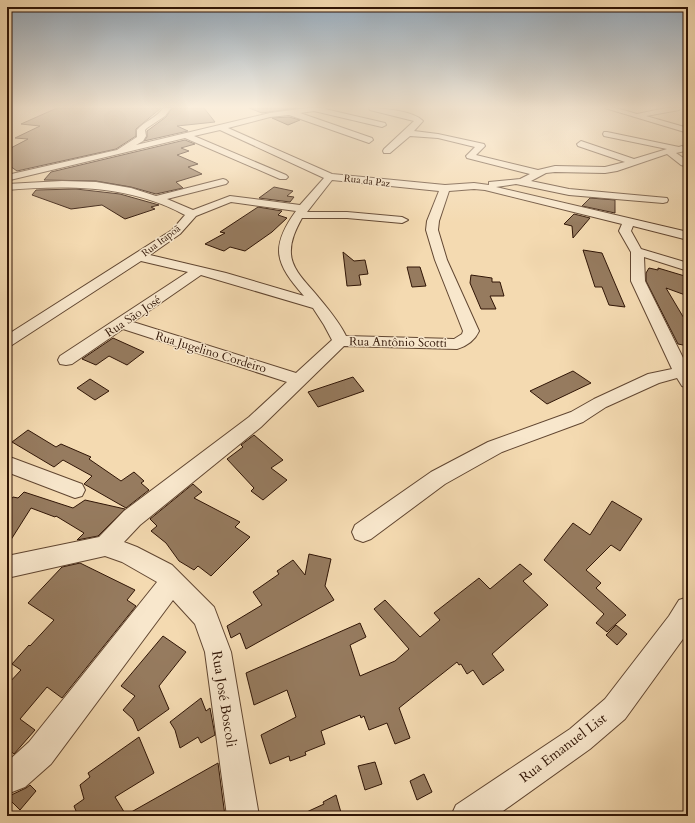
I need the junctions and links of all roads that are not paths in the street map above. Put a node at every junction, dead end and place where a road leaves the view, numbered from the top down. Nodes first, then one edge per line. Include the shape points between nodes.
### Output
1 (129, 146) edge
2 (143, 146) edge
3 (212, 146) edge
4 (263, 146) edge
5 (391, 146) edge
6 (481, 146) edge
7 (588, 146) edge
8 (667, 146) edge
9 (387, 150) dead end
10 (685, 150) edge
11 (669, 151) junction
12 (120, 152) junction
13 (634, 162) junction
14 (688, 164) edge
15 (538, 174) junction
16 (283, 176) dead end
17 (330, 177) junction
18 (7, 178) edge
19 (223, 182) dead end
20 (521, 182) junction
21 (7, 187) edge
22 (485, 187) junction
23 (445, 188) junction
24 (155, 199) junction
25 (663, 200) dead end
26 (302, 212) junction
27 (192, 214) junction
28 (402, 220) dead end
29 (629, 221) junction
30 (688, 236) edge
31 (637, 252) junction
32 (140, 257) junction
33 (688, 267) edge
34 (199, 271) junction
35 (317, 305) junction
36 (121, 323) junction
37 (340, 341) junction
38 (7, 342) edge
39 (66, 360) dead end
40 (685, 377) edge
41 (300, 380) junction
42 (7, 464) edge
43 (75, 490) dead end
44 (362, 532) dead end
45 (105, 546) junction
46 (7, 567) edge
47 (172, 582) junction
48 (688, 609) edge
49 (7, 778) edge
50 (243, 816) edge
51 (466, 816) edge

1 - 12 street
2 - 12 street
3 - 16 street
4 - 17 street
5 - 9 street
6 - 15 street via 470,156
7 - 13 street
8 - 10 street
10 - 11 street
11 - 13 street
11 - 14 street
12 - 18 street
13 - 15 street via 605,170 555,170
15 - 20 street
17 - 23 street, Rua da Paz
17 - 26 street, Rua da Paz
19 - 24 street
20 - 22 street via 495,183
20 - 25 street via 569,192
21 - 24 street, Rua Itapoã via 82,183 110,186
22 - 23 street
22 - 29 street
23 - 37 street, Rua Antônio Scotti via 432,230 441,260 471,331 469,336 457,344
24 - 27 street, Rua Itapoã
26 - 27 street via 236,199
26 - 28 street
26 - 35 street, Rua da Paz via 285,241 285,253 287,265
27 - 32 street, Rua Itapoã via 176,232
29 - 30 street
29 - 31 street via 625,231
31 - 33 street
31 - 40 street via 638,281
32 - 34 street
32 - 38 street, Rua Itapoã
34 - 35 street
34 - 36 street, Rua São José
35 - 37 street, Rua da Paz
36 - 39 street, Rua São José
36 - 41 street, Rua Jugelino Cordeiro
37 - 41 street, Rua Antônio Scotti
40 - 44 street via 654,378 600,403 577,417 495,447 438,478
41 - 45 street, Rua Antônio Scotti via 255,422 132,518
42 - 43 street
45 - 46 street
45 - 47 street, Rua José Boscoli via 129,554 164,572
47 - 49 street via 40,753 14,776
47 - 50 street, Rua José Boscoli via 205,616 218,652
48 - 51 street, Rua Emanuel List via 615,709 580,739

